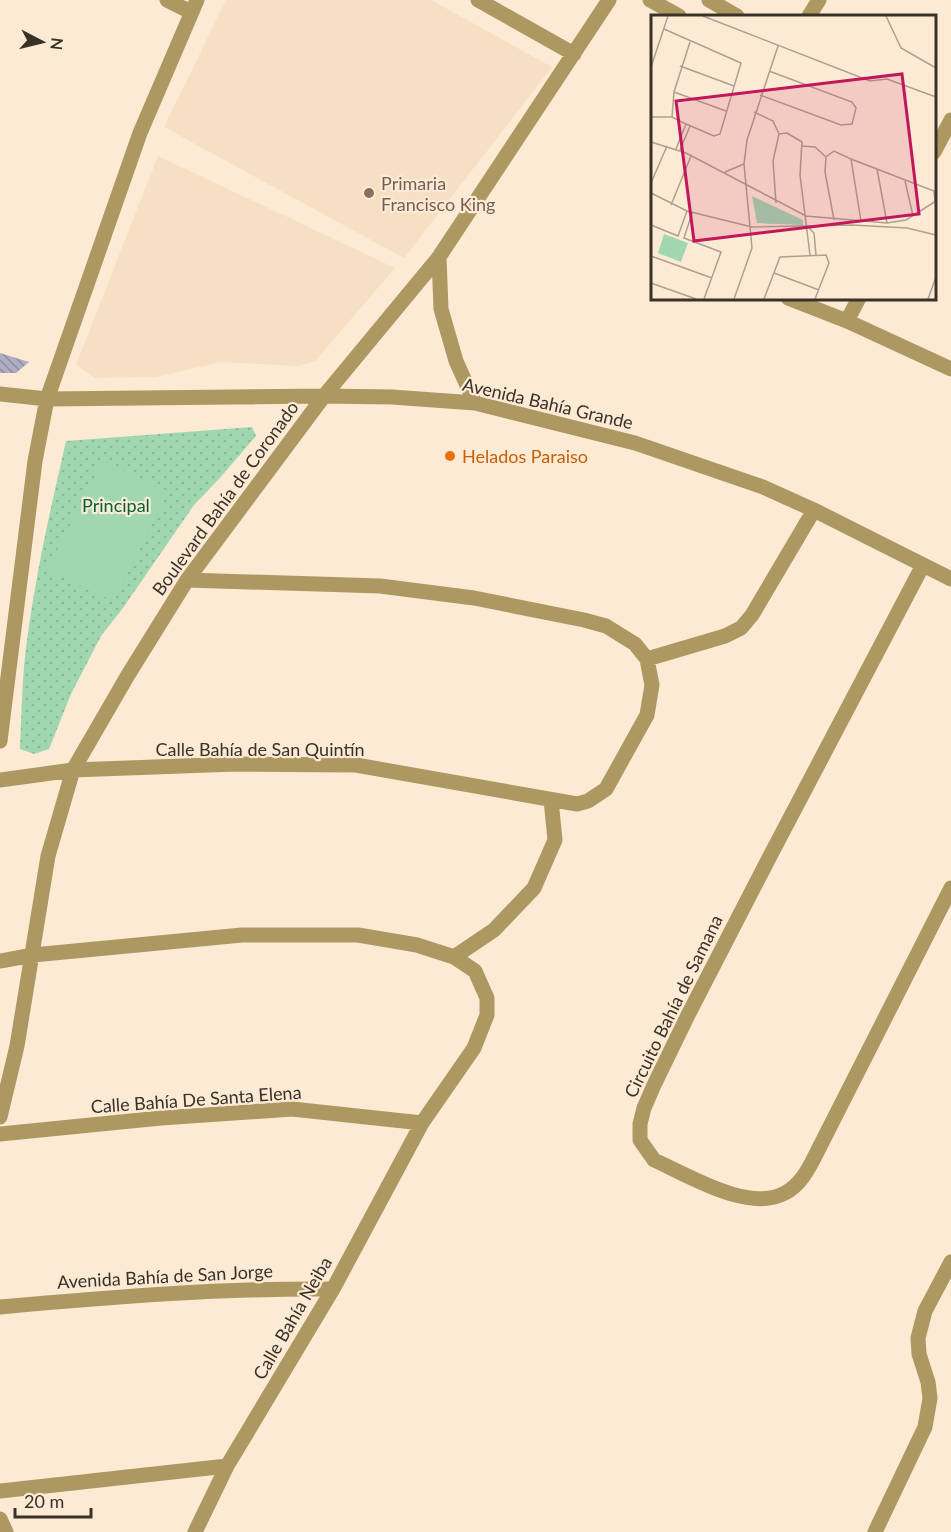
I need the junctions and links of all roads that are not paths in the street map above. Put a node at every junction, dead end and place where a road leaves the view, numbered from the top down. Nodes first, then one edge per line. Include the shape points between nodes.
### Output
1 (167, 0) edge
2 (477, 0) edge
3 (609, 0) edge
4 (650, 0) edge
5 (709, 0) edge
6 (819, 0) edge
7 (194, 6) edge
8 (677, 15) edge
9 (735, 15) edge
10 (810, 15) edge
11 (574, 54) junction
12 (951, 120) edge
13 (936, 148) edge
14 (439, 257) junction
15 (793, 300) edge
16 (858, 300) edge
17 (847, 321) junction
18 (951, 369) edge
19 (0, 394) edge
20 (324, 396) junction
21 (47, 399) junction
22 (475, 403) junction
23 (814, 510) junction
24 (923, 565) junction
25 (951, 579) edge
26 (186, 580) junction
27 (647, 659) junction
28 (0, 741) edge
29 (74, 770) junction
30 (0, 780) edge
31 (551, 800) junction
32 (951, 888) edge
33 (33, 955) junction
34 (454, 957) junction
35 (0, 961) edge
36 (0, 1117) edge
37 (422, 1123) junction
38 (0, 1134) edge
39 (951, 1262) edge
40 (333, 1289) junction
41 (0, 1307) edge
42 (227, 1466) junction
43 (0, 1491) edge
44 (0, 1519) edge
45 (6, 1532) edge
46 (195, 1532) edge
47 (875, 1532) edge

1 - 7 street
2 - 11 street
3 - 11 street, Boulevard Bahía de Coronado
4 - 8 street
5 - 9 street
6 - 10 street
7 - 21 street via 140,133
11 - 14 street, Boulevard Bahía de Coronado
12 - 13 street
14 - 20 street, Boulevard Bahía de Coronado
14 - 22 street via 441,309 456,361
15 - 17 street
16 - 17 street
17 - 18 street
19 - 21 street, Avenida Bahía Grande
20 - 21 street, Avenida Bahía Grande
20 - 22 street, Avenida Bahía Grande
20 - 26 street, Boulevard Bahía de Coronado
21 - 28 street
22 - 23 street, Avenida Bahía Grande via 635,443 764,487
23 - 24 street, Avenida Bahía Grande
23 - 27 street via 741,628
24 - 25 street, Avenida Bahía Grande
24 - 32 street, Circuito Bahía de Samana via 667,1058 640,1124 640,1140 646,1151 654,1160 744,1198 776,1197 795,1186 812,1162
26 - 27 street via 380,586 474,598 606,626 635,644
26 - 29 street, Boulevard Bahía de Coronado
27 - 31 street, Calle Bahía de San Quintín via 652,685 647,715 606,789 576,804
29 - 30 street, Calle Bahía de San Quintín
29 - 31 street, Calle Bahía de San Quintín via 356,765
29 - 33 street, Boulevard Bahía de Coronado via 48,856
31 - 34 street via 555,840 534,888 494,930
33 - 34 street via 242,935 358,935 417,945
33 - 35 street
33 - 36 street, Boulevard Bahía de Coronado
34 - 37 street via 474,971 487,998 487,1015 474,1048
37 - 38 street, Calle Bahía De Santa Elena via 291,1108
37 - 40 street, Calle Bahía Neiba
39 - 47 street via 925,1311 918,1338 930,1398 925,1427
40 - 41 street, Avenida Bahía de San Jorge via 158,1293
40 - 42 street, Calle Bahía Neiba
42 - 43 street
42 - 46 street, Calle Bahía Neiba
44 - 45 street

